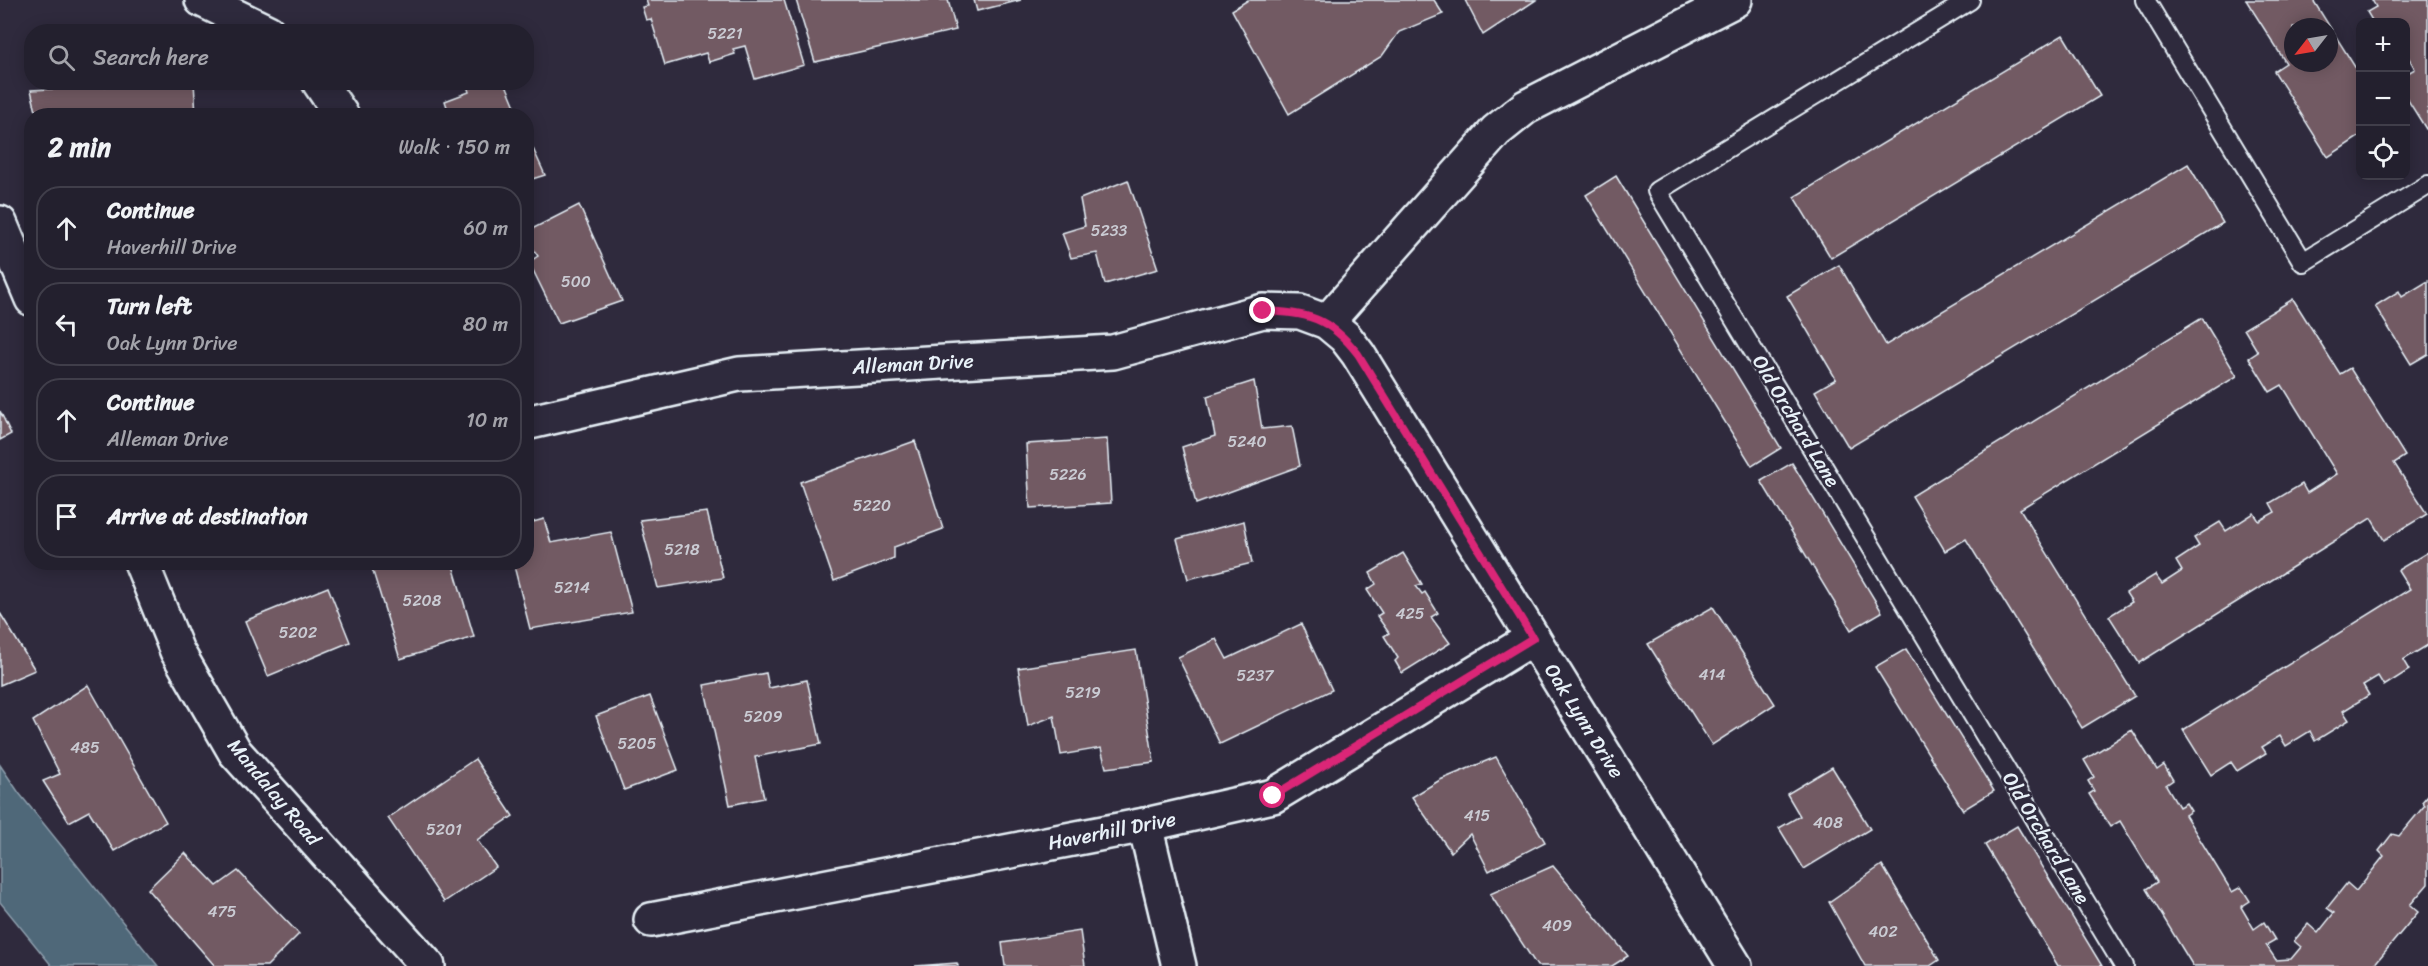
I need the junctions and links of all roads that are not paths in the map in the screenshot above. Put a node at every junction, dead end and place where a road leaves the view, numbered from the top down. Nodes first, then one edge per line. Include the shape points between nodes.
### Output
1 (202, 0) edge
2 (1735, 0) edge
3 (1970, 0) edge
4 (2145, 0) edge
5 (252, 24) edge
6 (324, 90) edge
7 (337, 108) edge
8 (2428, 185) edge
9 (0, 223) edge
10 (24, 280) edge
11 (1313, 317) junction
12 (534, 421) edge
13 (144, 570) edge
14 (1533, 638) junction
15 (1146, 825) junction
16 (651, 920) dead end
17 (428, 966) edge
18 (1179, 966) edge
19 (1735, 966) edge
20 (2124, 966) edge

1 - 5 street
2 - 11 street via 1526,107 1496,131
3 - 20 lane, Old Orchard Lane via 1657,191
4 - 8 lane via 2303,262
6 - 7 street
9 - 10 street
11 - 12 street, Alleman Drive via 1263,311 1113,352 739,374
11 - 14 street, Oak Lynn Drive via 1345,337 1358,354
13 - 17 street, Mandalay Road via 177,651 235,752
14 - 15 street, Haverhill Drive via 1273,796
14 - 19 street, Oak Lynn Drive
15 - 16 street, Haverhill Drive
15 - 18 street

